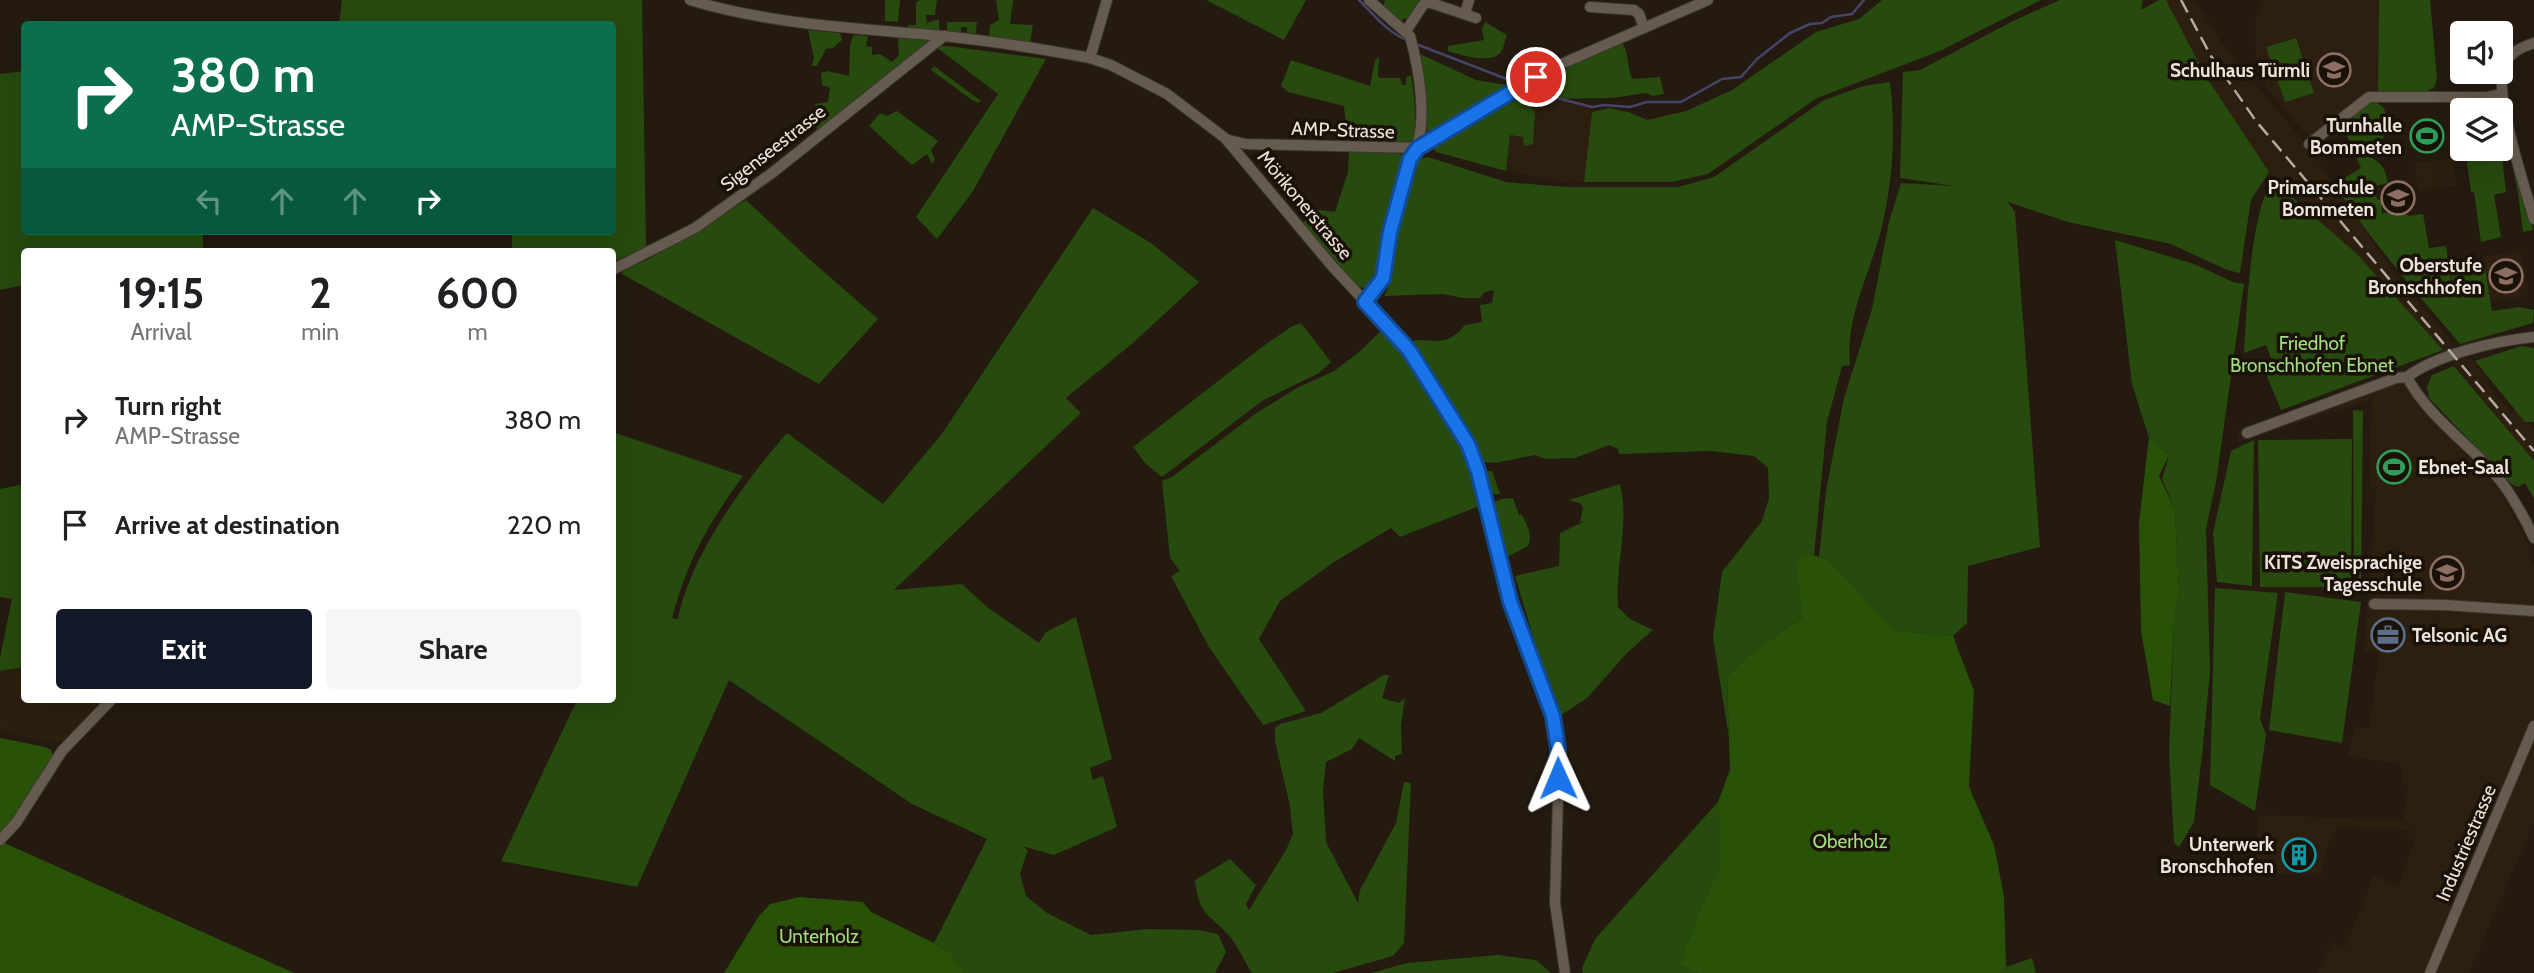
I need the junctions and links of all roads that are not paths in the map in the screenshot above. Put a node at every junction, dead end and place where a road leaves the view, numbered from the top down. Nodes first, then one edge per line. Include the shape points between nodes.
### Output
1 (690, 0) edge
2 (1107, 0) edge
3 (1369, 0) edge
4 (1469, 0) edge
5 (1708, 0) edge
6 (1590, 7) dead end
7 (1643, 28) junction
8 (1408, 33) junction
9 (944, 36) junction
10 (2534, 43) edge
11 (1090, 58) junction
12 (2502, 94) junction
13 (1225, 138) junction
14 (2309, 144) dead end
15 (1418, 148) junction
16 (2534, 219) edge
17 (616, 268) edge
18 (1365, 302) junction
19 (2534, 337) edge
20 (2407, 377) junction
21 (2247, 433) dead end
22 (2534, 538) edge
23 (2374, 604) dead end
24 (2534, 611) edge
25 (108, 703) edge
26 (2534, 726) edge
27 (0, 840) edge
28 (1565, 973) edge
29 (2430, 973) edge

1 - 9 street, Mörikonerstrasse via 831,27
2 - 11 street
3 - 8 street
4 - 8 street via 1471,16 1426,3
5 - 7 street, AMP-Strasse
6 - 7 street via 1634,10
7 - 15 street, AMP-Strasse via 1552,68
8 - 15 street via 1421,105
9 - 11 street, Mörikonerstrasse
9 - 17 street, Sigenseestrasse via 695,228
10 - 12 street via 2518,49 2504,65
11 - 13 street, Mörikonerstrasse via 1167,94
12 - 14 street via 2370,97
12 - 16 street
13 - 15 street, AMP-Strasse via 1245,144
13 - 18 street, Mörikonerstrasse
15 - 18 street, AMP-Strasse via 1410,159 1390,232 1383,278
18 - 28 street, Mörikonerstrasse via 1409,350 1468,444 1510,601 1553,716 1559,763 1555,903
19 - 20 street via 2479,346
20 - 21 street
20 - 22 street via 2495,475
23 - 24 street
25 - 27 street via 62,751
26 - 29 street, Industriestrasse

